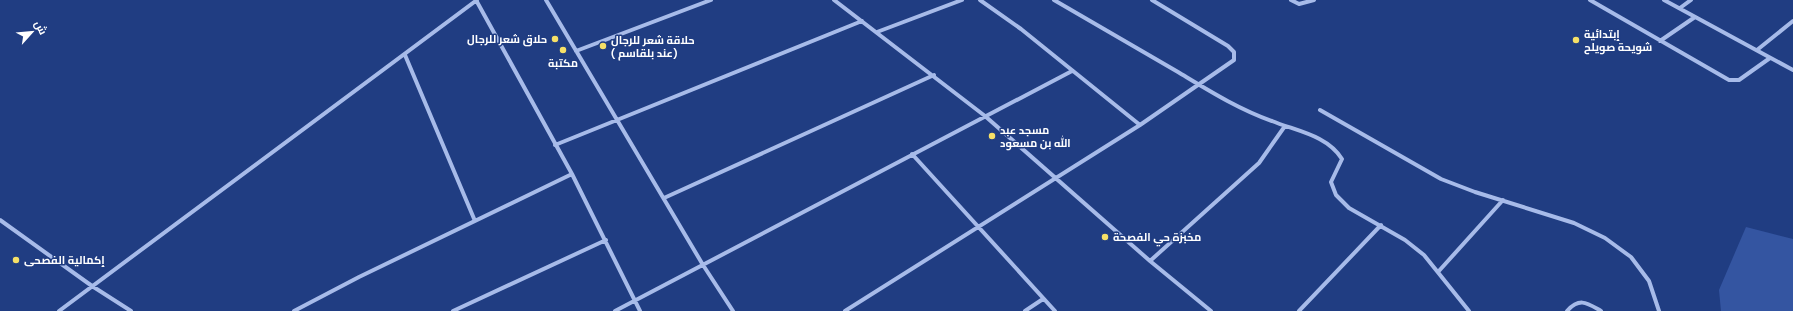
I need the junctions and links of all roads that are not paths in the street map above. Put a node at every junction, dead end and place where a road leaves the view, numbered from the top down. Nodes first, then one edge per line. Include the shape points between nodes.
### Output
1 (477, 0) edge
2 (546, 0) edge
3 (711, 0) edge
4 (834, 0) edge
5 (962, 0) edge
6 (980, 0) edge
7 (1054, 0) edge
8 (1152, 0) edge
9 (1291, 0) edge
10 (1314, 0) edge
11 (1590, 0) edge
12 (1599, 0) edge
13 (1664, 0) edge
14 (1691, 0) edge
15 (1595, 3) junction
16 (1680, 8) junction
17 (1695, 17) junction
18 (862, 21) junction
19 (1793, 21) edge
20 (877, 32) junction
21 (1660, 41) junction
22 (1757, 50) junction
23 (576, 52) junction
24 (405, 55) junction
25 (1770, 58) junction
26 (1793, 70) edge
27 (1072, 71) junction
28 (934, 76) junction
29 (1200, 84) junction
30 (1320, 110) dead end
31 (985, 116) junction
32 (617, 120) junction
33 (1140, 125) junction
34 (1285, 126) junction
35 (555, 145) junction
36 (912, 154) junction
37 (572, 174) junction
38 (1055, 179) junction
39 (664, 198) junction
40 (1503, 200) junction
41 (0, 220) edge
42 (475, 222) junction
43 (1381, 225) junction
44 (978, 228) junction
45 (606, 240) junction
46 (1150, 261) junction
47 (703, 265) junction
48 (1438, 272) junction
49 (92, 286) junction
50 (1043, 299) junction
51 (635, 301) junction
52 (58, 311) edge
53 (131, 311) edge
54 (294, 311) edge
55 (453, 311) edge
56 (615, 311) edge
57 (640, 311) edge
58 (733, 311) edge
59 (845, 311) edge
60 (1024, 311) edge
61 (1055, 311) edge
62 (1211, 311) edge
63 (1299, 311) edge
64 (1469, 311) edge
65 (1567, 311) edge
66 (1601, 311) edge
67 (1659, 311) edge

1 - 24 street
1 - 35 street
2 - 23 street
3 - 23 street
4 - 18 street
5 - 20 street
6 - 27 street via 1021,29
7 - 29 street
8 - 29 street via 1233,50 1234,60
9 - 10 street via 1299,4
11 - 15 street
12 - 15 street
13 - 16 street
14 - 16 street
15 - 21 street
16 - 17 street
17 - 21 street
17 - 22 street
18 - 20 street
18 - 32 street
19 - 22 street
20 - 28 street
21 - 25 street via 1723,78 1736,82
22 - 25 street
23 - 32 street
24 - 42 street
24 - 49 street
25 - 26 street
27 - 31 street
27 - 33 street
28 - 31 street
28 - 39 street
29 - 33 street
29 - 34 street via 1254,114
30 - 40 street via 1447,182
31 - 36 street
31 - 38 street
32 - 35 street
32 - 39 street
33 - 38 street
34 - 43 street via 1297,129 1340,152 1342,159 1331,182 1336,195 1349,208
34 - 46 street via 1259,163
35 - 37 street
36 - 44 street
36 - 47 street
37 - 42 street
37 - 45 street
38 - 44 street
38 - 46 street
39 - 47 street
40 - 48 street
40 - 67 street via 1562,219 1597,234 1624,251 1645,273 1657,297
41 - 49 street
42 - 54 street
43 - 48 street via 1424,255
43 - 63 street
44 - 50 street
44 - 59 street
45 - 51 street
45 - 55 street
46 - 62 street
47 - 51 street
47 - 58 street
48 - 64 street
49 - 52 street
49 - 53 street
50 - 60 street
50 - 61 street
51 - 56 street
51 - 57 street
65 - 66 street via 1575,302 1580,301

